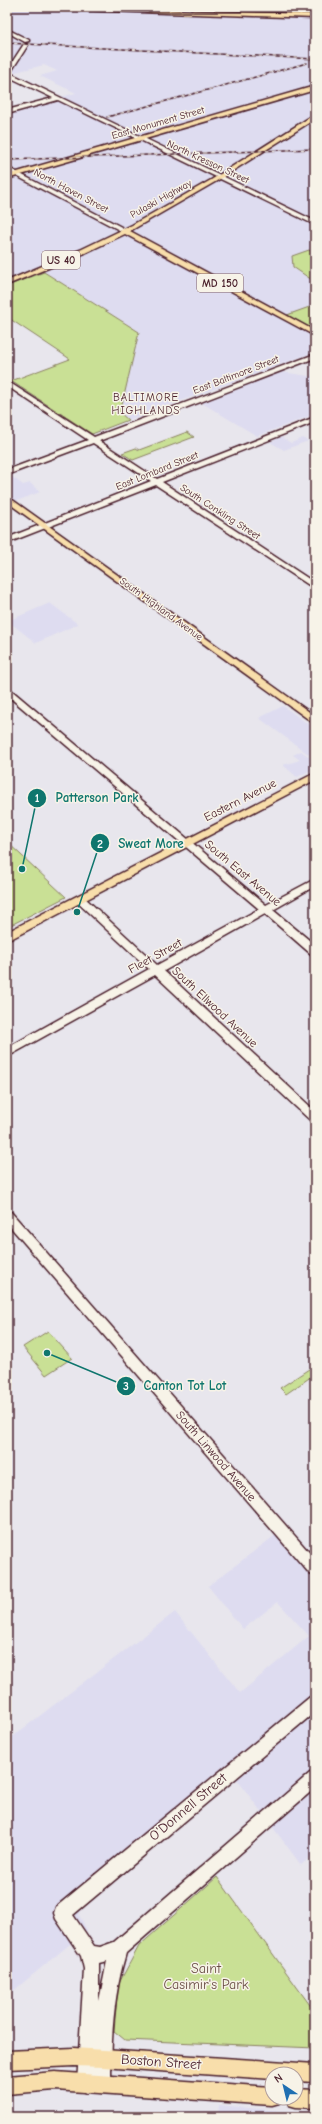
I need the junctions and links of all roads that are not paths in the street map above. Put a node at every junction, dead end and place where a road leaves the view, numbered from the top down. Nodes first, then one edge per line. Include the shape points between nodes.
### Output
1 (49, 7) edge
2 (111, 7) edge
3 (309, 10) dead end
4 (260, 12) junction
5 (315, 15) edge
6 (7, 30) edge
7 (7, 74) edge
8 (315, 84) edge
9 (315, 88) edge
10 (57, 98) junction
11 (7, 112) edge
12 (315, 116) edge
13 (137, 138) junction
14 (10, 173) edge
15 (220, 177) junction
16 (315, 223) edge
17 (124, 231) junction
18 (7, 282) edge
19 (315, 334) edge
20 (315, 356) edge
21 (7, 383) edge
22 (315, 419) edge
23 (93, 440) junction
24 (7, 473) edge
25 (157, 482) junction
26 (7, 498) edge
27 (46, 526) junction
28 (7, 542) edge
29 (315, 587) edge
30 (7, 691) edge
31 (315, 721) edge
32 (315, 776) edge
33 (186, 843) junction
34 (315, 882) edge
35 (80, 899) junction
36 (265, 909) junction
37 (7, 937) edge
38 (315, 951) edge
39 (156, 970) junction
40 (7, 1053) edge
41 (315, 1118) edge
42 (7, 1215) edge
43 (315, 1569) edge
44 (315, 1702) edge
45 (315, 1778) edge
46 (119, 1948) junction
47 (89, 1953) junction
48 (95, 2057) junction
49 (7, 2060) edge
50 (315, 2073) edge
51 (94, 2084) junction
52 (7, 2085) edge
53 (264, 2095) edge
54 (304, 2098) edge
55 (315, 2099) edge

1 - 5 main road
2 - 4 main road
3 - 4 main road
4 - 5 main road
6 - 7 street via 27,43
7 - 10 street, North Kresson Street
8 - 13 main road, East Monument Street
9 - 13 main road, East Monument Street
10 - 11 street
10 - 13 street, North Kresson Street
12 - 15 main road, Pulaski Highway / US 40
13 - 14 main road, East Monument Street
13 - 15 street, North Kresson Street
14 - 17 street, North Haven Street
15 - 16 street, North Kresson Street
15 - 17 main road, Pulaski Highway / US 40
17 - 18 main road, Pulaski Highway / US 40
17 - 19 main road, North Haven Street / MD 150
20 - 23 street, East Baltimore Street
21 - 23 street, South Conkling Street
22 - 25 street, East Lombard Street
23 - 24 street, East Baltimore Street
23 - 25 street, South Conkling Street
25 - 27 street, East Lombard Street
25 - 29 street, South Conkling Street
26 - 27 main road, South Highland Avenue
27 - 28 street, East Lombard Street
27 - 31 main road, South Highland Avenue
30 - 33 street, South East Avenue
32 - 33 main road, Eastern Avenue
33 - 35 main road, Eastern Avenue
33 - 36 street, South East Avenue
34 - 36 street, Fleet Street
35 - 37 main road, Eastern Avenue
35 - 39 street, South Ellwood Avenue
36 - 38 street, South East Avenue
36 - 39 street, Fleet Street
39 - 40 street, Fleet Street
39 - 41 street, South Ellwood Avenue
42 - 43 street, South Linwood Avenue
44 - 47 street, O'Donnell Street via 62,1913
45 - 46 street
46 - 47 street via 100,1955
46 - 48 street via 108,1982
47 - 48 street
48 - 49 main road, Boston Street
48 - 50 main road, Boston Street
48 - 51 street
51 - 52 main road, Boston Street via 55,2082
51 - 53 main road, Boston Street
54 - 55 main road

